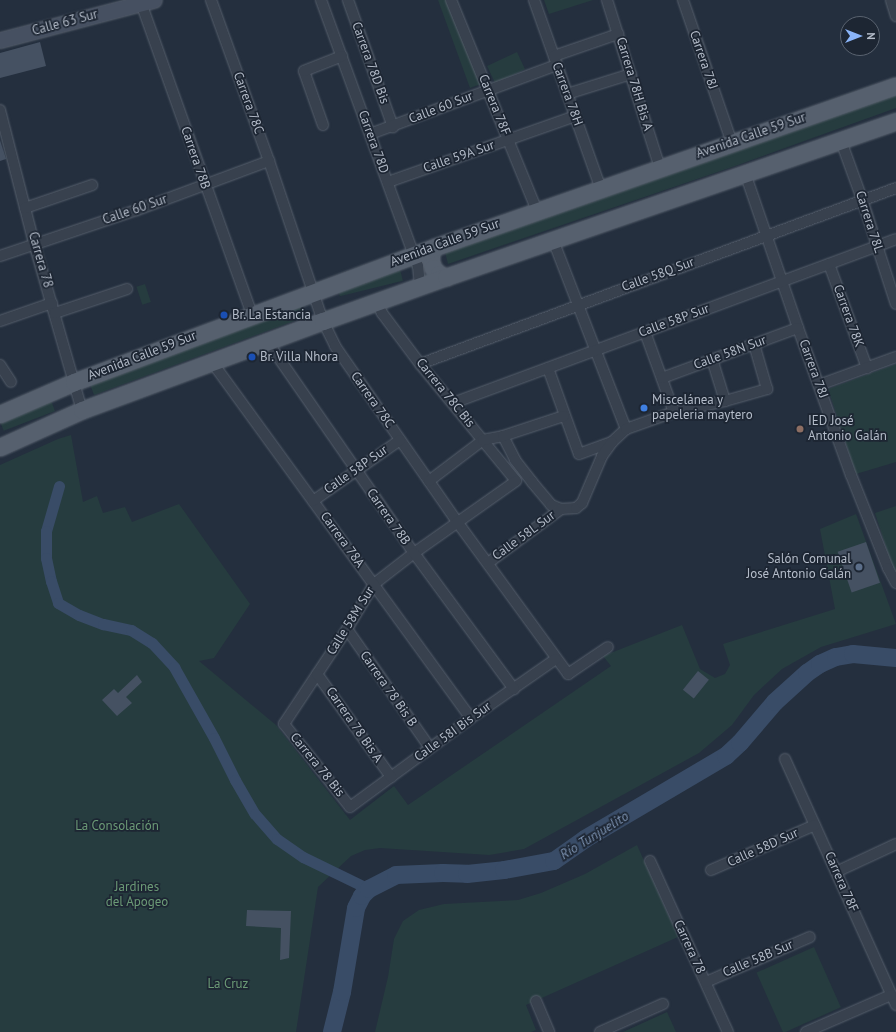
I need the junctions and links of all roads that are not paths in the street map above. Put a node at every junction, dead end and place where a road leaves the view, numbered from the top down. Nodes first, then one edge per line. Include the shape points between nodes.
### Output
1 (211, 0) edge
2 (321, 0) edge
3 (348, 0) edge
4 (451, 0) edge
5 (534, 0) edge
6 (608, 0) edge
7 (683, 0) edge
8 (891, 0) edge
9 (145, 1) edge
10 (896, 16) edge
11 (618, 34) junction
12 (0, 40) edge
13 (342, 56) junction
14 (555, 60) junction
15 (630, 74) junction
16 (896, 86) edge
17 (488, 91) junction
18 (567, 94) junction
19 (0, 110) edge
20 (575, 116) junction
21 (896, 121) edge
22 (323, 125) dead end
23 (393, 127) junction
24 (370, 134) junction
25 (508, 140) junction
26 (841, 141) junction
27 (732, 143) junction
28 (270, 161) junction
29 (660, 168) junction
30 (745, 173) junction
31 (388, 182) junction
32 (92, 185) dead end
33 (204, 185) junction
34 (896, 188) edge
35 (601, 189) junction
36 (862, 199) junction
37 (26, 208) junction
38 (538, 211) junction
39 (766, 235) junction
40 (896, 239) edge
41 (553, 240) junction
42 (34, 243) junction
43 (877, 246) junction
44 (435, 247) junction
45 (414, 254) junction
46 (0, 256) edge
47 (829, 264) junction
48 (446, 277) junction
49 (781, 281) junction
50 (420, 286) junction
51 (128, 289) dead end
52 (313, 292) junction
53 (377, 302) junction
54 (579, 304) junction
55 (896, 304) edge
56 (53, 308) junction
57 (252, 315) junction
58 (0, 321) edge
59 (322, 321) junction
60 (798, 328) junction
61 (645, 332) junction
62 (267, 341) junction
63 (754, 344) junction
64 (596, 349) junction
65 (896, 357) edge
66 (712, 359) junction
67 (212, 362) junction
68 (420, 364) junction
69 (0, 365) edge
70 (548, 368) junction
71 (867, 368) junction
72 (662, 378) junction
73 (12, 382) dead end
74 (74, 382) junction
75 (819, 385) junction
76 (725, 401) junction
77 (453, 403) junction
78 (82, 410) junction
79 (674, 412) junction
80 (0, 414) edge
81 (564, 416) junction
82 (626, 429) junction
83 (503, 436) junction
84 (400, 440) junction
85 (483, 440) junction
86 (612, 442) junction
87 (0, 447) edge
88 (515, 460) junction
89 (506, 467) junction
90 (356, 471) junction
91 (429, 481) junction
92 (516, 481) joint
93 (313, 501) junction
94 (561, 509) junction
95 (458, 523) junction
96 (414, 553) junction
97 (488, 563) junction
98 (896, 583) edge
99 (374, 584) junction
100 (347, 629) junction
101 (608, 647) dead end
102 (556, 659) junction
103 (317, 674) junction
104 (514, 689) junction
105 (472, 718) junction
106 (284, 724) joint
107 (430, 748) junction
108 (785, 759) dead end
109 (391, 777) junction
110 (350, 807) joint
111 (815, 825) junction
112 (896, 844) edge
113 (650, 861) dead end
114 (711, 870) dead end
115 (836, 872) junction
116 (810, 937) dead end
117 (706, 982) junction
118 (891, 995) junction
119 (536, 1001) dead end
120 (663, 1004) dead end
121 (896, 1005) edge
122 (549, 1032) edge
123 (600, 1032) edge
124 (728, 1032) edge
125 (806, 1032) edge

1 - 28 street, Carrera 78C
2 - 13 street, Carrera 78D
3 - 23 street, Carrera 78D Bis
4 - 17 street, Carrera 78F
5 - 14 street, Carrera 78H
6 - 11 street, Carrera 78H Bis A
7 - 27 street, Carrera 78J
8 - 10 street
9 - 12 main road, Calle 63 Sur
9 - 33 street, Carrera 78B
11 - 14 street, Calle 60 Sur
11 - 15 street, Carrera 78H Bis A
13 - 22 street via 304,71
13 - 24 street, Carrera 78D
14 - 17 street, Calle 60 Sur
14 - 18 street, Carrera 78H
15 - 18 street
15 - 29 street, Carrera 78H Bis A
16 - 27 main road, Avenida Calle 59 Sur
17 - 23 street, Calle 60 Sur
17 - 25 street, Carrera 78F
18 - 20 street, Carrera 78H
19 - 37 street, Carrera 78
20 - 25 street, Calle 59A Sur
20 - 35 street, Carrera 78H
21 - 26 main road
23 - 24 street, Calle 60 Sur
24 - 31 street, Carrera 78D
25 - 31 street, Calle 59A Sur
25 - 38 street, Carrera 78F
26 - 30 main road
26 - 36 street, Carrera 78L
27 - 29 main road, Avenida Calle 59 Sur
28 - 33 street, Calle 60 Sur
28 - 52 street, Carrera 78C
29 - 35 main road, Avenida Calle 59 Sur
30 - 39 street, Carrera 78J
30 - 41 main road
31 - 45 street, Carrera 78D
32 - 37 street
33 - 42 street, Calle 60 Sur via 137,210
33 - 57 street, Carrera 78B
34 - 36 street, Calle 58Q Sur
35 - 38 main road, Avenida Calle 59 Sur
36 - 39 street, Calle 58Q Sur
36 - 43 street, Carrera 78L
37 - 42 street, Carrera 78
38 - 44 main road, Avenida Calle 59 Sur
39 - 49 street, Carrera 78J
39 - 54 street, Calle 58Q Sur
40 - 43 street, Calle 58P Sur
41 - 48 main road
41 - 54 street
42 - 46 street, Calle 60 Sur
42 - 56 street, Carrera 78
43 - 47 street, Calle 58P Sur
43 - 55 street, Carrera 78L
44 - 45 main road, Avenida Calle 59 Sur
44 - 48 main road via 431,253 431,261 439,274
45 - 50 street, Carrera 78D
45 - 52 main road, Avenida Calle 59 Sur
47 - 49 street, Calle 58P Sur
47 - 71 street, Carrera 78K
48 - 50 main road
49 - 60 street, Carrera 78J
49 - 61 street, Calle 58P Sur
50 - 53 main road
51 - 56 street
52 - 57 main road, Avenida Calle 59 Sur
52 - 59 street, Carrera 78C
53 - 59 main road
53 - 68 street, Carrera 78C Bis via 382,314
54 - 64 street
54 - 68 street, Calle 58Q Sur
56 - 58 street
56 - 74 street, Carrera 78
57 - 74 main road, Avenida Calle 59 Sur
59 - 62 main road
59 - 84 street, Carrera 78C via 335,346
60 - 63 street, Calle 58N Sur
60 - 75 street, Carrera 78J
61 - 64 street, Calle 58P Sur
61 - 72 street
62 - 67 main road
62 - 90 street, Carrera 78B
63 - 66 street, Calle 58N Sur
63 - 76 street via 768,389
64 - 70 street, Calle 58P Sur
64 - 82 street
65 - 71 street
66 - 72 street, Calle 58N Sur
66 - 76 street
67 - 78 main road
67 - 93 street, Carrera 78A
68 - 77 street, Carrera 78C Bis
69 - 73 street
70 - 77 street, Calle 58P Sur
70 - 81 street
71 - 75 street
72 - 79 street
74 - 78 street, Carrera 78
74 - 80 main road, Avenida Calle 59 Sur
75 - 98 street, Carrera 78J via 851,475
76 - 79 street
77 - 85 street, Carrera 78C Bis
78 - 87 main road
79 - 82 street
81 - 83 street
81 - 86 street via 578,454
82 - 86 street
83 - 85 street
83 - 88 street
84 - 90 street, Calle 58P Sur
84 - 91 street, Carrera 78C
85 - 89 street, Carrera 78C Bis
85 - 91 street
86 - 94 street via 602,456 582,503 576,508
88 - 89 street
88 - 94 street via 551,505
89 - 92 street, Carrera 78C Bis
90 - 93 street, Calle 58P Sur
90 - 96 street, Carrera 78B
91 - 95 street, Carrera 78C
92 - 95 street, Calle 58M Sur
93 - 99 street, Carrera 78A
94 - 97 street, Calle 58L Sur
95 - 96 street, Calle 58M Sur
95 - 97 street, Carrera 78C
96 - 99 street, Calle 58M Sur
96 - 104 street, Carrera 78B
97 - 102 street, Carrera 78C
99 - 100 street, Calle 58M Sur
99 - 105 street, Carrera 78A
100 - 103 street, Calle 58M Sur
100 - 107 street, Carrera 78 Bis B
101 - 102 street, Carrera 78C via 568,674
102 - 104 street, Calle 58I Bis Sur
103 - 106 street, Calle 58M Sur
103 - 109 street, Carrera 78 Bis A
104 - 105 street, Calle 58I Bis Sur
105 - 107 street, Calle 58I Bis Sur
106 - 110 street, Carrera 78 Bis
107 - 109 street, Calle 58I Bis Sur
108 - 111 street, Carrera 78F
109 - 110 street, Calle 58I Bis Sur
111 - 114 street, Calle 58D Sur
111 - 115 street, Carrera 78F
112 - 115 street
113 - 117 street, Carrera 78
115 - 118 street, Carrera 78F
116 - 117 street, Calle 58B Sur
117 - 124 street, Carrera 78
118 - 121 street, Carrera 78F
118 - 125 street
119 - 122 street
120 - 123 street

